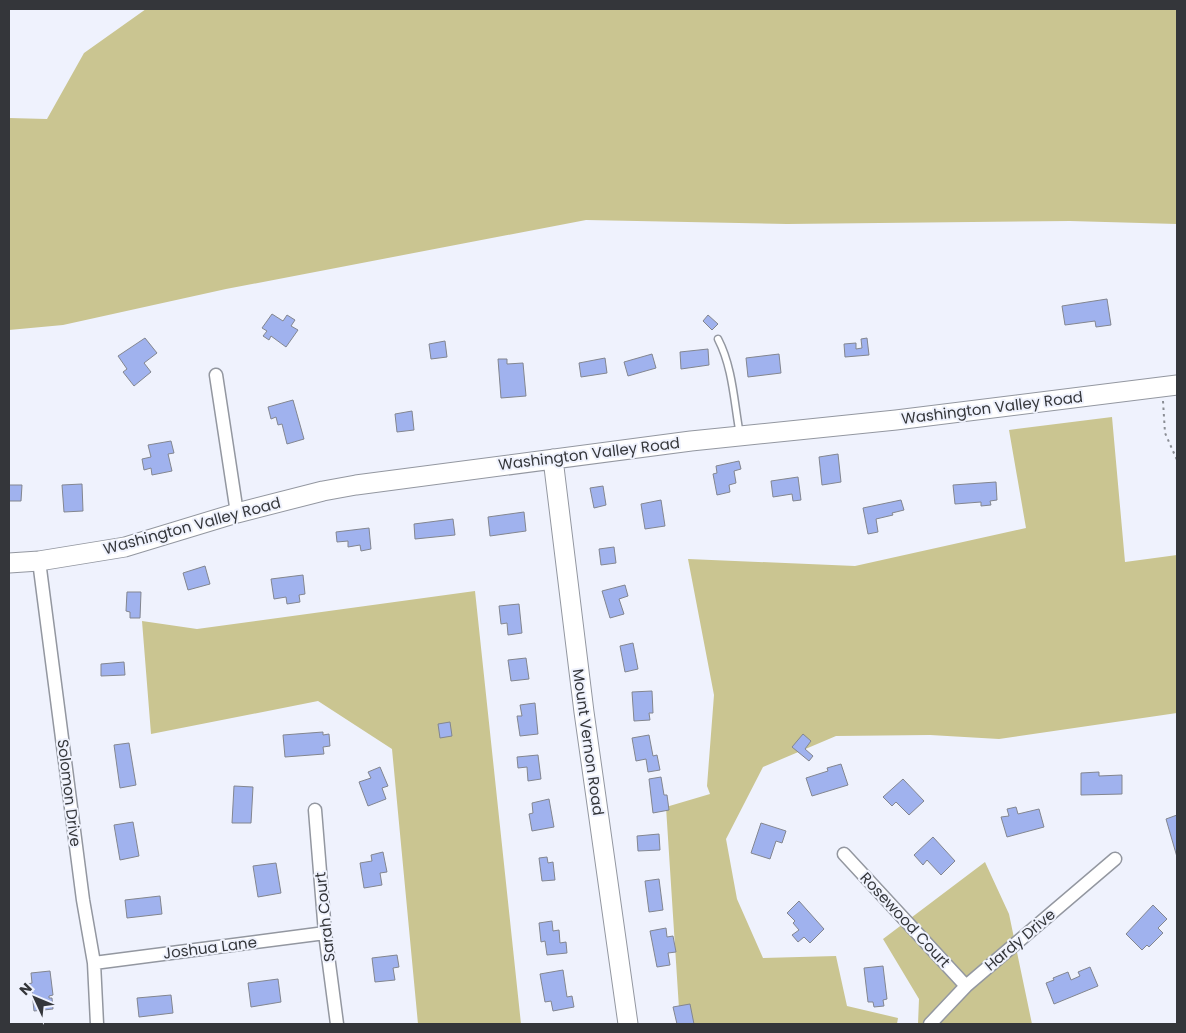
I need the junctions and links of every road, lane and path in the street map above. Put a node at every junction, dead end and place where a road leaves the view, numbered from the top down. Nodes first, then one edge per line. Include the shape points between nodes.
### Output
1 (718, 339) dead end
2 (216, 375) dead end
3 (1170, 385) edge
4 (740, 436) junction
5 (553, 459) junction
6 (1177, 460) edge
7 (237, 513) junction
8 (39, 561) junction
9 (9, 563) edge
10 (315, 810) dead end
11 (844, 854) dead end
12 (1115, 859) dead end
13 (325, 933) junction
14 (94, 962) junction
15 (966, 986) junction
16 (97, 1024) edge
17 (337, 1024) edge
18 (628, 1024) edge
19 (930, 1024) edge

1 - 4 lane via 729,368
2 - 7 street
3 - 4 street, Washington Valley Road
3 - 6 path via 1165,433
4 - 5 street, Washington Valley Road
5 - 7 street, Washington Valley Road via 356,485
5 - 18 street, Mount Vernon Road via 584,712
7 - 8 street, Washington Valley Road via 125,547
8 - 9 street, Washington Valley Road
8 - 14 street, Solomon Drive
10 - 13 street, Sarah Court
11 - 15 street, Rosewood Court
12 - 15 street, Hardy Drive
13 - 14 street, Joshua Lane
13 - 17 street, Sarah Court
14 - 16 street, Solomon Drive
15 - 19 street, Hardy Drive

